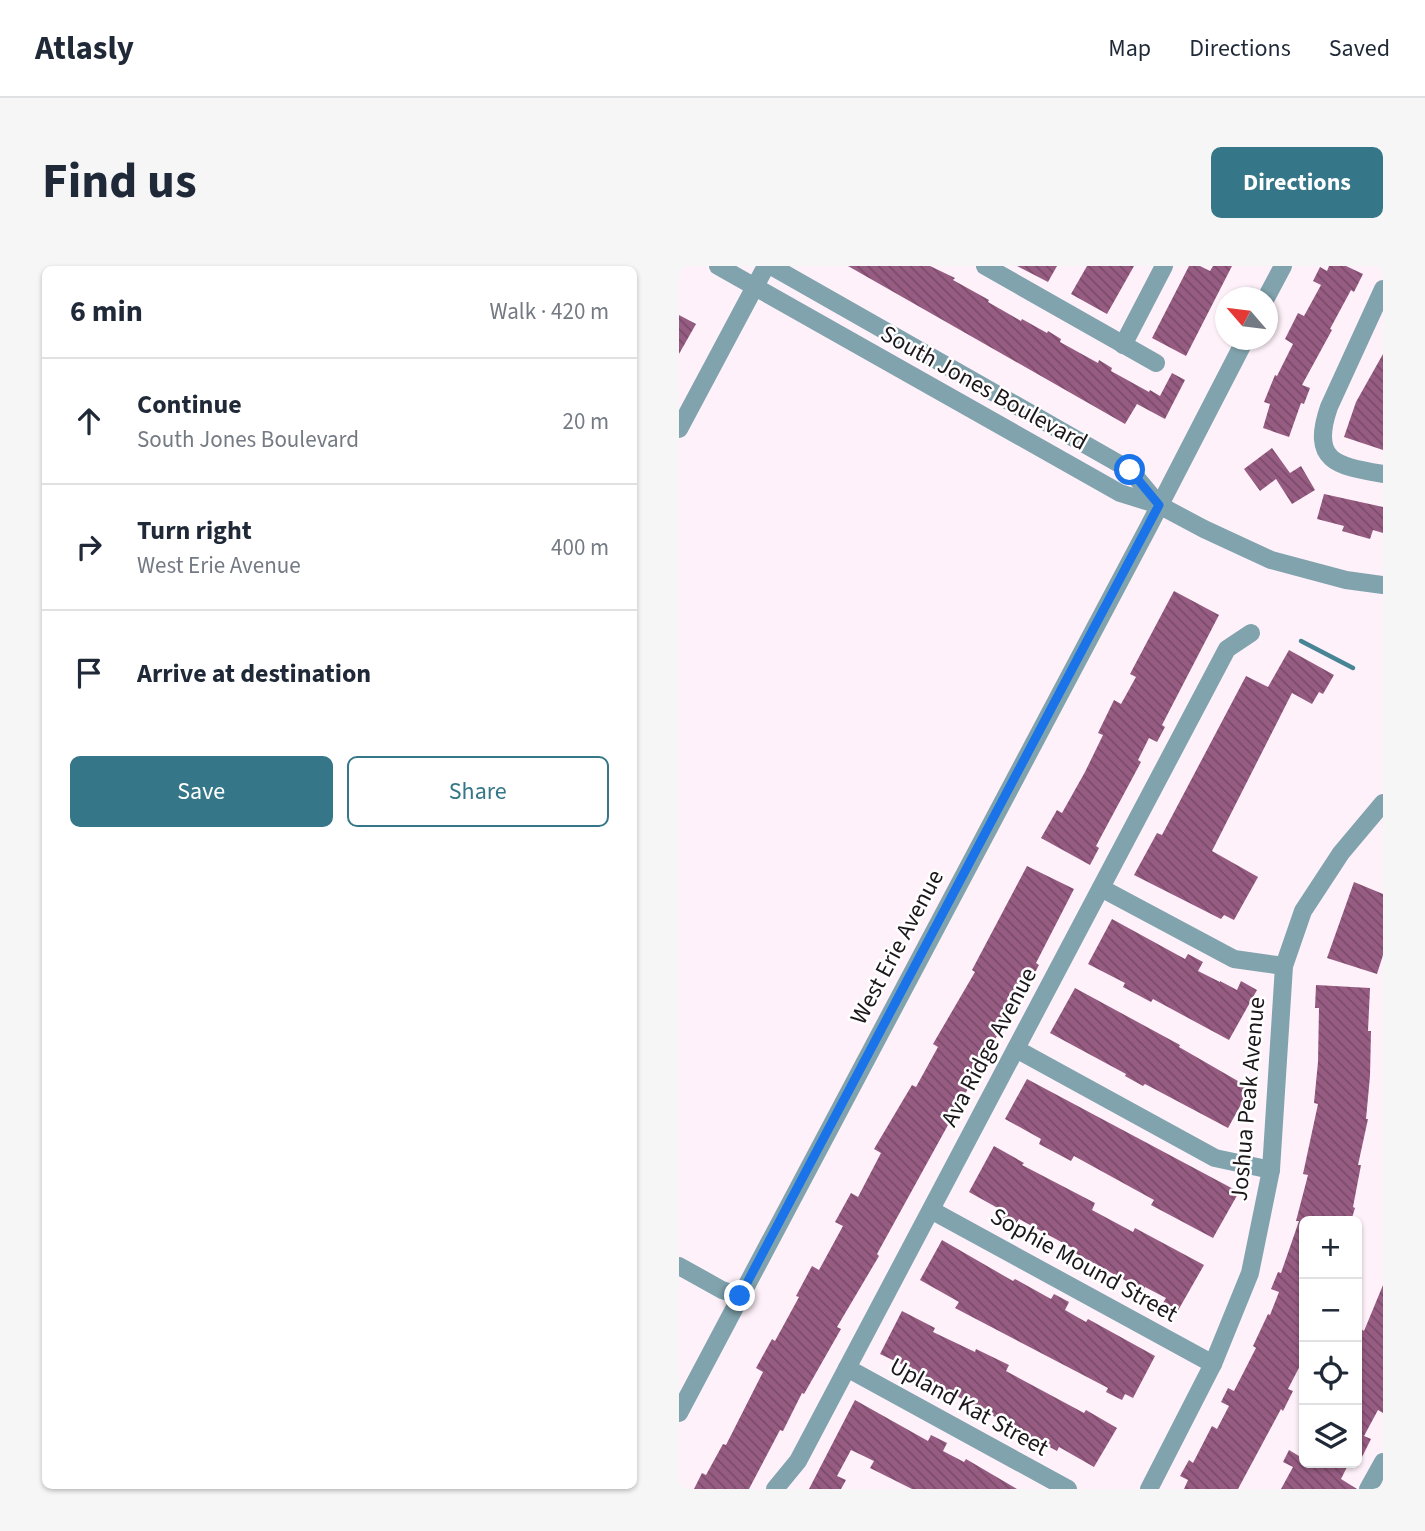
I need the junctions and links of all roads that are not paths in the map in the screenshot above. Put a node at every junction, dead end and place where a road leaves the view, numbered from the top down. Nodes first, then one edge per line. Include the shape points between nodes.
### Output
1 (718, 266) edge
2 (769, 266) edge
3 (985, 266) edge
4 (1164, 266) edge
5 (1283, 266) edge
6 (755, 287) junction
7 (1272, 287) edge
8 (1383, 289) edge
9 (1123, 345) junction
10 (1240, 350) edge
11 (1156, 363) dead end
12 (679, 429) edge
13 (1383, 474) edge
14 (1159, 505) junction
15 (1383, 585) edge
16 (1251, 633) dead end
17 (1383, 803) edge
18 (1101, 888) junction
19 (1284, 967) junction
20 (1016, 1049) junction
21 (1271, 1170) junction
22 (931, 1210) junction
23 (679, 1266) edge
24 (740, 1296) junction
25 (1213, 1364) junction
26 (847, 1368) junction
27 (679, 1413) edge
28 (1383, 1462) edge
29 (775, 1489) edge
30 (1068, 1489) edge
31 (1149, 1489) edge
32 (1368, 1489) edge

1 - 6 street, South Jones Boulevard
2 - 6 street
2 - 14 street, South Jones Boulevard via 1130,470
3 - 9 street
4 - 9 street
5 - 7 street
6 - 12 street
6 - 14 street, South Jones Boulevard via 1120,493
8 - 13 street via 1323,424 1323,444 1333,461
9 - 11 street
10 - 14 street, West Erie Avenue
14 - 15 street via 1271,560
14 - 24 street, West Erie Avenue
16 - 18 street, Ava Ridge Avenue via 1227,649
17 - 19 street, Joshua Peak Avenue via 1341,853 1303,911
18 - 19 street via 1234,959
18 - 20 street, Ava Ridge Avenue
19 - 21 street, Joshua Peak Avenue
20 - 21 street via 1215,1158
20 - 22 street, Ava Ridge Avenue
21 - 25 street, Joshua Peak Avenue via 1250,1273
22 - 25 street, Sophie Mound Street
22 - 26 street, Ava Ridge Avenue
23 - 24 street
24 - 27 street, West Erie Avenue
25 - 31 street, Joshua Peak Avenue
26 - 29 street, Ava Ridge Avenue via 798,1461
26 - 30 street, Upland Kat Street
28 - 32 street

